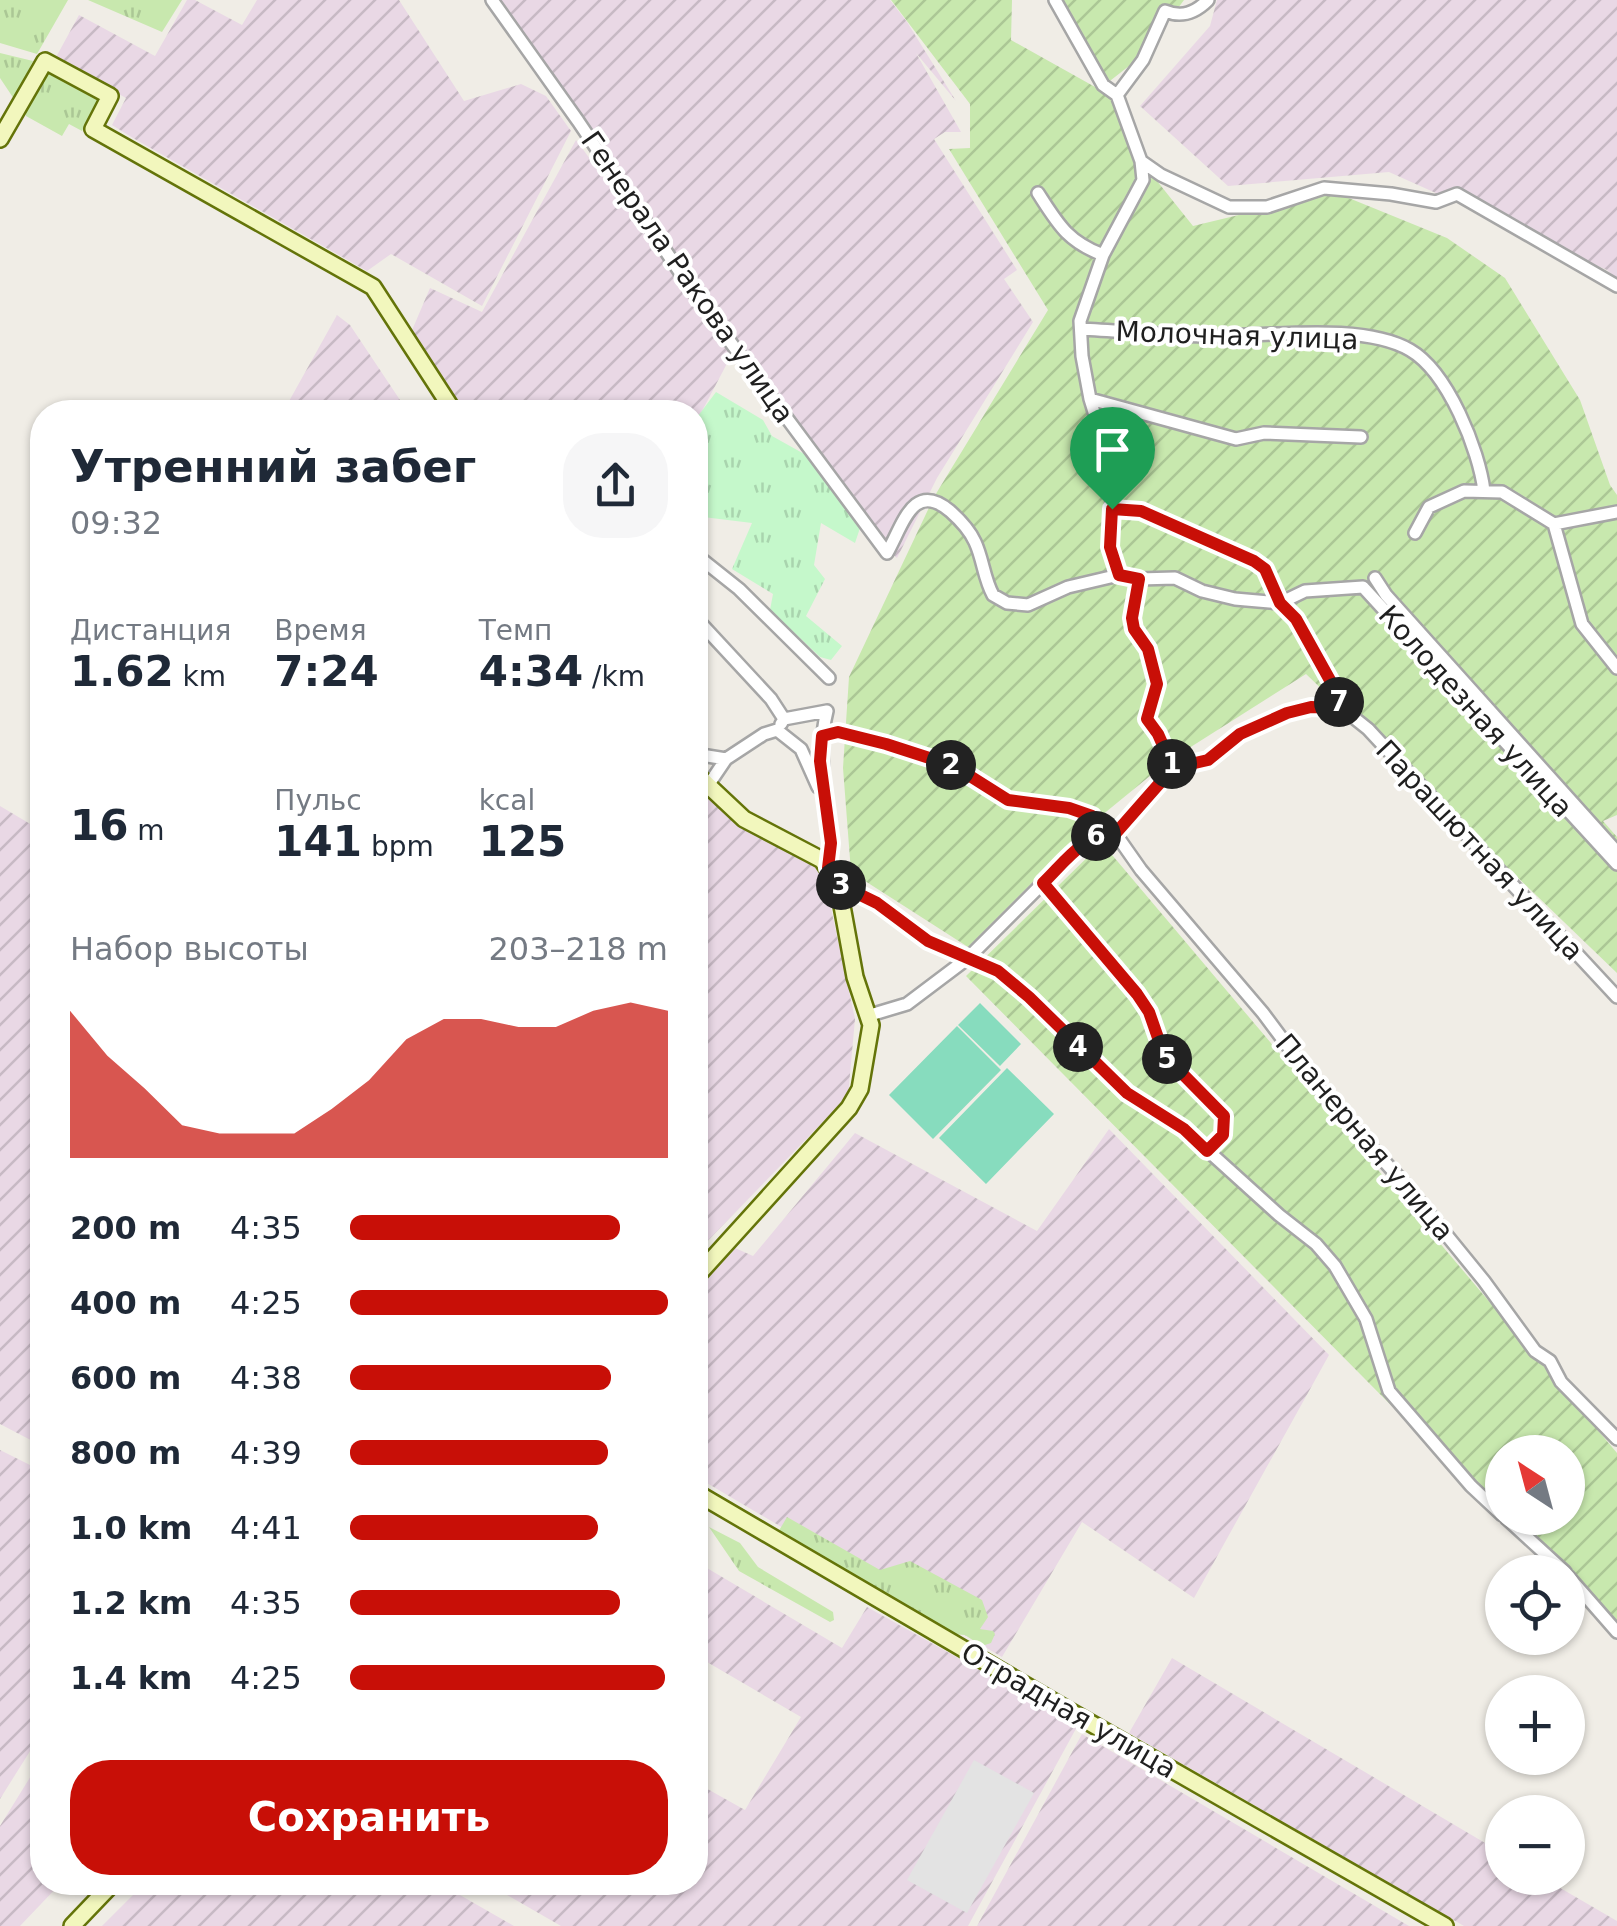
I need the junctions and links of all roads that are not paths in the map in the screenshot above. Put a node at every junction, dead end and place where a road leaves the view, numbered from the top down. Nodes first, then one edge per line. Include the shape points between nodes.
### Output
1 (492, 0) edge
2 (1055, 0) edge
3 (1208, 0) edge
4 (1161, 6) edge
5 (1117, 96) junction
6 (0, 138) edge
7 (1140, 161) junction
8 (1038, 194) dead end
9 (1103, 256) junction
10 (1617, 286) edge
11 (1080, 329) junction
12 (1090, 399) junction
13 (446, 400) edge
14 (1361, 437) dead end
15 (1484, 490) junction
16 (1112, 509) junction
17 (1617, 512) edge
18 (1554, 524) junction
19 (1415, 533) dead end
20 (887, 553) joint
21 (708, 564) edge
22 (1119, 575) junction
23 (1375, 578) dead end
24 (1139, 579) junction
25 (1280, 603) junction
26 (708, 632) edge
27 (1616, 666) edge
28 (830, 678) dead end
29 (1341, 700) junction
30 (781, 724) junction
31 (822, 736) junction
32 (708, 756) edge
33 (726, 759) junction
34 (1173, 768) junction
35 (708, 786) edge
36 (708, 788) edge
37 (824, 800) junction
38 (1115, 834) junction
39 (1092, 837) junction
40 (1617, 852) edge
41 (1617, 864) edge
42 (828, 868) junction
43 (1043, 883) junction
44 (838, 884) junction
45 (968, 958) junction
46 (1617, 997) edge
47 (867, 1016) junction
48 (1207, 1151) junction
49 (708, 1264) edge
50 (1617, 1439) edge
51 (1485, 1499) edge
52 (708, 1500) edge
53 (1524, 1535) edge
54 (1546, 1555) edge
55 (1585, 1596) edge
56 (1617, 1632) edge
57 (102, 1895) edge
58 (72, 1926) edge
59 (1445, 1926) edge

1 - 20 street, Генерала Ракова улица via 694,293
2 - 5 street via 1103,85
3 - 4 street via 1190,13
4 - 5 street via 1142,60
5 - 7 street
6 - 13 street via 45,61 110,96 93,129 372,287
7 - 9 street, Молочная улица via 1143,180
7 - 10 street via 1229,207 1267,207 1324,188 1436,202 1457,194
8 - 9 street via 1078,246
9 - 11 street, Молочная улица
11 - 12 street, Молочная улица
11 - 15 street, Молочная улица via 1213,336 1308,332 1411,350 1461,418
12 - 14 street via 1236,439 1264,433
12 - 16 street, Молочная улица
15 - 18 street via 1502,492
15 - 19 street via 1429,506
16 - 22 street, Молочная улица via 1110,547
16 - 25 street, Парашютная улица via 1141,511 1254,561 1265,569
17 - 18 street
18 - 27 street via 1582,624
20 - 22 street, Колодезная улица via 917,502 930,498 974,537 989,588 1007,604 1028,605
21 - 28 street
22 - 24 street, Колодезная улица
23 - 40 street, Колодезная улица
24 - 25 street, Колодезная улица via 1175,578 1235,599
24 - 34 street via 1132,618 1157,684 1147,719
25 - 29 street, Парашютная улица via 1296,619
25 - 41 street, Колодезная улица via 1304,592 1363,587
26 - 30 street via 771,699
29 - 34 street via 1332,708 1287,713 1240,734 1208,760
29 - 46 street, Парашютная улица
30 - 31 street via 827,711
30 - 33 street
30 - 37 street via 801,749
31 - 37 street
31 - 39 street via 838,732 886,744 954,766 1008,800 1092,816
32 - 33 street
33 - 35 street
34 - 38 street
36 - 42 street via 744,819 814,854
37 - 42 street
38 - 39 street
38 - 50 street, Планерная улица via 1328,1100 1484,1280 1535,1351
39 - 43 street
42 - 44 street
43 - 45 street
43 - 48 street via 1137,994 1164,1055 1224,1116 1223,1135
44 - 45 street via 928,941
44 - 47 street
45 - 47 street via 907,1004
45 - 48 street via 998,971 1127,1093
47 - 49 street via 864,1068 849,1108
48 - 51 street via 1335,1266 1366,1319 1388,1391
52 - 59 street, Отрадная улица
53 - 54 street
55 - 56 street
57 - 58 street

